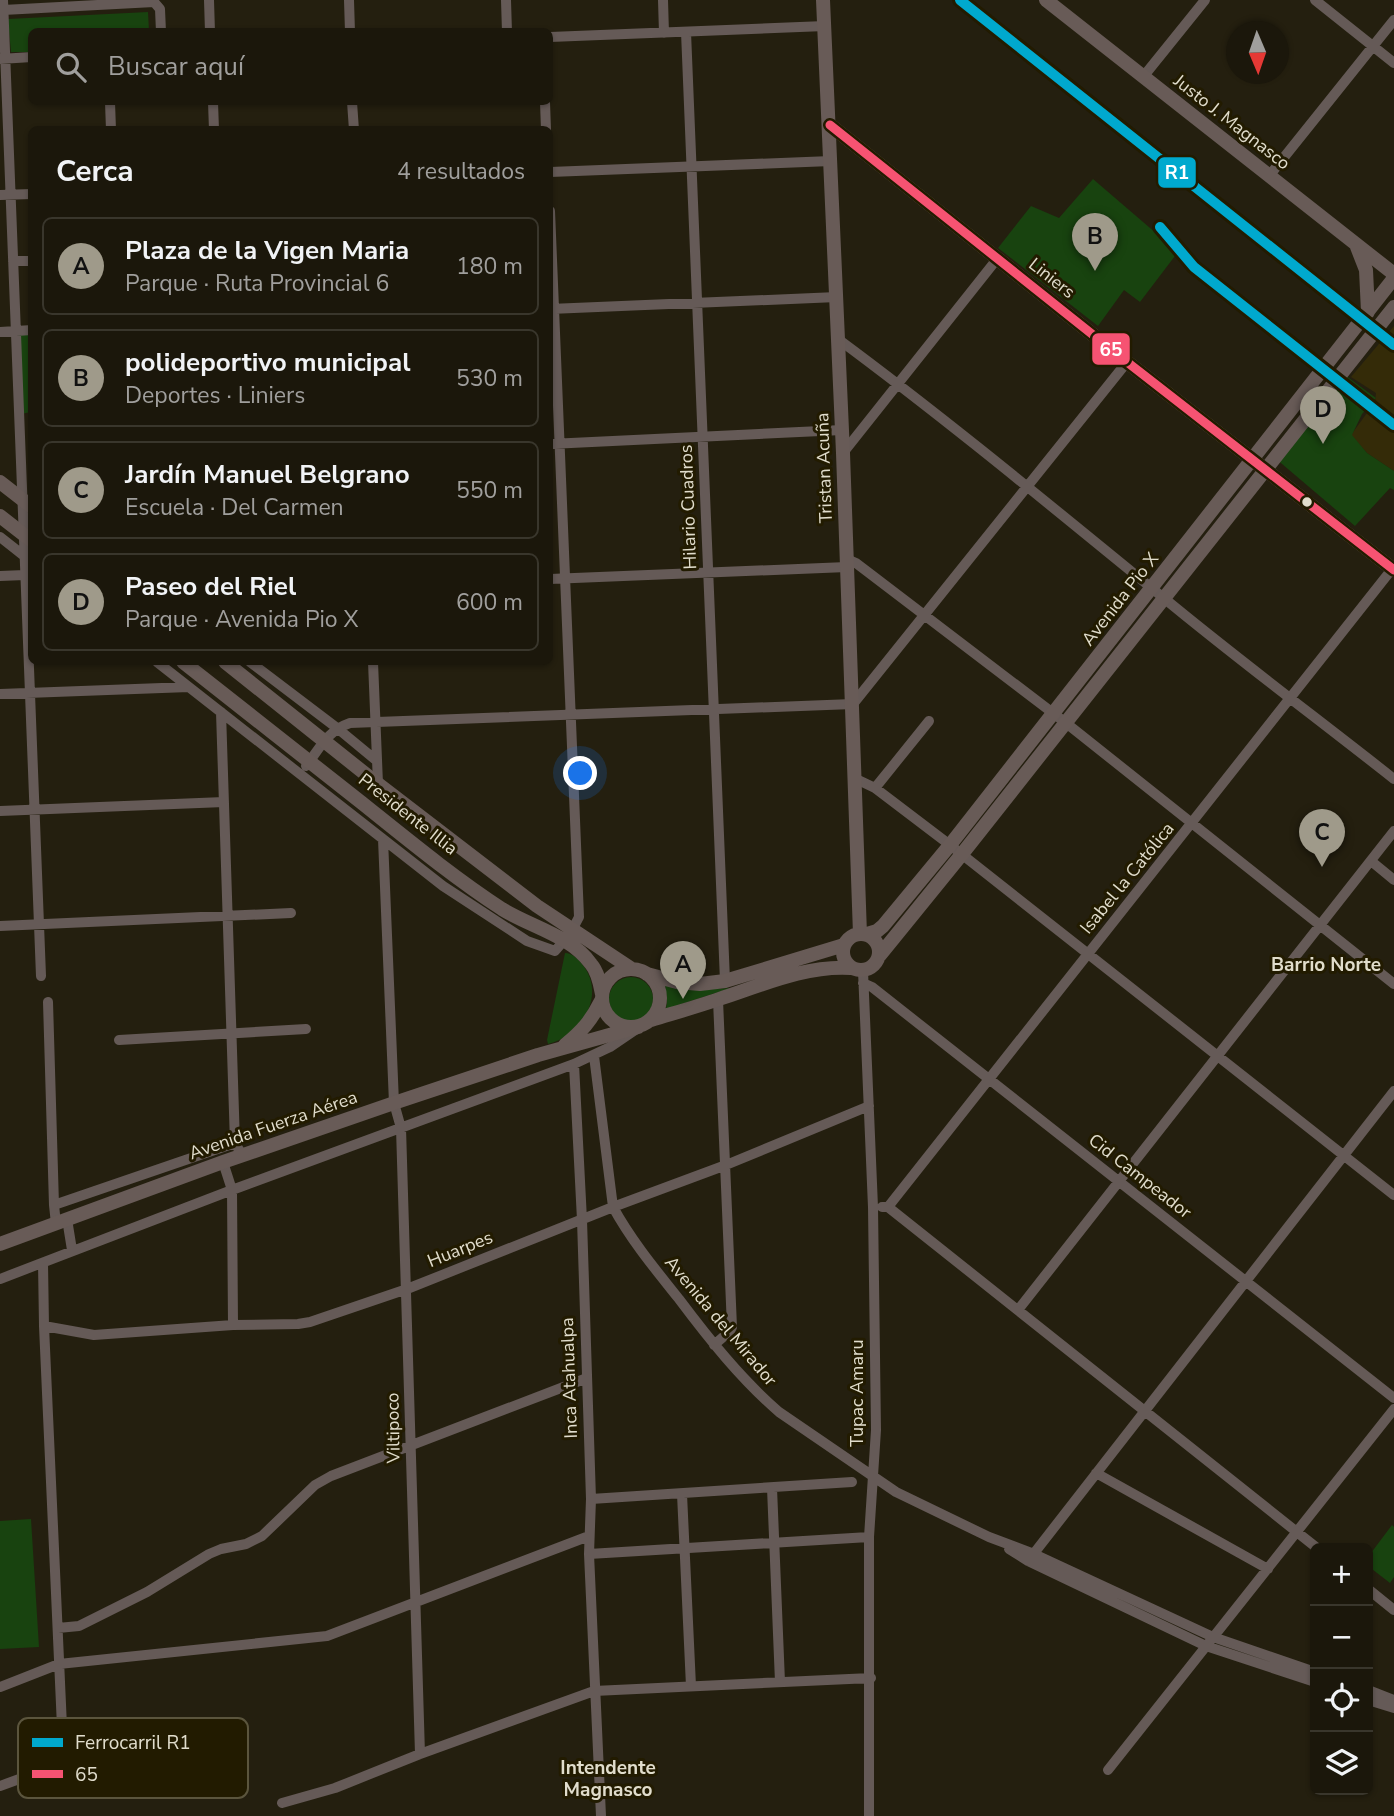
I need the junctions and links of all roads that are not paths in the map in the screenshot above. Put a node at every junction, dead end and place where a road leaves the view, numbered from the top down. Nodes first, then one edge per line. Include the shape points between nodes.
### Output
1 (209, 0) edge
2 (349, 0) edge
3 (506, 0) edge
4 (663, 0) edge
5 (824, 0) edge
6 (1046, 0) edge
7 (1205, 0) edge
8 (1315, 0) edge
9 (3, 5) edge
10 (1394, 20) edge
11 (825, 26) junction
12 (161, 28) edge
13 (210, 28) edge
14 (350, 28) edge
15 (507, 28) edge
16 (686, 32) junction
17 (664, 33) junction
18 (553, 37) edge
19 (1373, 46) junction
20 (28, 57) edge
21 (3, 59) edge
22 (1394, 63) edge
23 (1143, 77) junction
24 (110, 105) edge
25 (213, 105) edge
26 (352, 105) edge
27 (545, 105) edge
28 (830, 125) junction
29 (111, 126) edge
30 (214, 126) edge
31 (354, 126) edge
32 (546, 126) edge
33 (831, 161) junction
34 (692, 166) junction
35 (553, 172) edge
36 (1269, 176) junction
37 (28, 194) edge
38 (5, 195) edge
39 (1357, 245) junction
40 (997, 259) junction
41 (13, 261) junction
42 (28, 261) edge
43 (1394, 276) edge
44 (837, 298) junction
45 (697, 303) junction
46 (1394, 307) edge
47 (553, 309) edge
48 (1368, 312) junction
49 (1388, 321) edge
50 (28, 330) edge
51 (16, 331) junction
52 (0, 332) edge
53 (838, 339) junction
54 (1127, 362) junction
55 (553, 376) edge
56 (898, 383) junction
57 (842, 430) junction
58 (703, 438) junction
59 (554, 444) edge
60 (843, 453) junction
61 (1253, 459) junction
62 (1266, 469) junction
63 (27, 479) edge
64 (0, 482) edge
65 (1028, 486) junction
66 (27, 503) edge
67 (0, 516) edge
68 (0, 537) edge
69 (27, 537) edge
70 (28, 559) edge
71 (847, 563) junction
72 (1393, 570) edge
73 (708, 573) junction
74 (25, 575) junction
75 (0, 576) edge
76 (553, 579) edge
77 (565, 579) junction
78 (1152, 588) junction
79 (1164, 598) junction
80 (924, 616) junction
81 (28, 646) edge
82 (29, 665) edge
83 (161, 665) edge
84 (187, 665) edge
85 (229, 665) edge
86 (254, 665) edge
87 (373, 665) edge
88 (189, 687) junction
89 (30, 693) junction
90 (0, 694) edge
91 (1290, 698) junction
92 (853, 704) junction
93 (714, 710) junction
94 (221, 712) junction
95 (570, 716) junction
96 (1060, 718) junction
97 (929, 721) dead end
98 (375, 723) junction
99 (337, 727) junction
100 (324, 741) junction
101 (377, 761) junction
102 (309, 762) junction
103 (300, 774) junction
104 (854, 778) junction
105 (1394, 779) edge
106 (378, 783) junction
107 (875, 788) junction
108 (224, 802) junction
109 (35, 810) junction
110 (0, 811) edge
111 (1192, 824) junction
112 (1394, 831) edge
113 (383, 839) junction
114 (956, 850) junction
115 (1371, 861) junction
116 (1394, 880) edge
117 (291, 913) dead end
118 (228, 916) junction
119 (39, 923) junction
120 (1320, 925) junction
121 (0, 926) edge
122 (863, 934) junction
123 (568, 935) junction
124 (844, 945) junction
125 (1088, 954) junction
126 (880, 955) junction
127 (632, 969) junction
128 (647, 974) junction
129 (859, 974) junction
130 (41, 976) dead end
131 (725, 981) junction
132 (1394, 984) edge
133 (601, 997) junction
134 (718, 1000) junction
135 (48, 1002) dead end
136 (643, 1024) junction
137 (306, 1029) dead end
138 (232, 1034) junction
139 (119, 1040) dead end
140 (561, 1049) junction
141 (594, 1055) junction
142 (1217, 1056) junction
143 (574, 1064) junction
144 (990, 1080) junction
145 (1394, 1091) edge
146 (394, 1103) junction
147 (869, 1106) junction
148 (401, 1128) junction
149 (238, 1149) junction
150 (1344, 1156) junction
151 (223, 1162) junction
152 (726, 1165) junction
153 (1119, 1181) junction
154 (232, 1189) junction
155 (1394, 1195) edge
156 (54, 1205) junction
157 (613, 1207) junction
158 (873, 1207) junction
159 (888, 1207) junction
160 (582, 1220) junction
161 (61, 1222) junction
162 (0, 1244) edge
163 (72, 1250) junction
164 (43, 1263) junction
165 (0, 1279) edge
166 (1246, 1281) junction
167 (407, 1289) junction
168 (1018, 1310) junction
169 (233, 1325) junction
170 (44, 1326) junction
171 (714, 1345) junction
172 (587, 1378) junction
173 (1394, 1398) edge
174 (1394, 1409) edge
175 (1144, 1411) junction
176 (410, 1447) junction
177 (1096, 1473) junction
178 (874, 1479) junction
179 (852, 1482) dead end
180 (772, 1488) junction
181 (682, 1494) junction
182 (591, 1499) junction
183 (1297, 1532) junction
184 (589, 1536) junction
185 (869, 1537) junction
186 (1311, 1543) edge
187 (774, 1544) junction
188 (684, 1548) junction
189 (589, 1554) junction
190 (1031, 1558) junction
191 (1268, 1569) junction
192 (1373, 1593) edge
193 (415, 1603) junction
194 (1394, 1610) edge
195 (58, 1628) junction
196 (1210, 1641) junction
197 (59, 1664) junction
198 (1310, 1671) edge
199 (871, 1678) junction
200 (1310, 1680) edge
201 (780, 1682) junction
202 (0, 1686) edge
203 (691, 1686) junction
204 (594, 1691) junction
205 (1373, 1692) edge
206 (1394, 1700) edge
207 (1373, 1702) edge
208 (1394, 1708) edge
209 (62, 1718) edge
210 (420, 1754) junction
211 (1108, 1770) dead end
212 (18, 1779) edge
213 (0, 1786) edge
214 (282, 1803) dead end
215 (601, 1816) edge
216 (869, 1816) edge

1 - 13 street
2 - 14 street
3 - 15 street
4 - 17 street
5 - 11 main road, Tristan Acuña
6 - 23 main road, Justo J. Magnasco
7 - 23 street
8 - 19 street
9 - 12 street via 153,2 160,9
9 - 21 street
10 - 19 street
11 - 16 street
11 - 28 main road, Tristan Acuña
16 - 17 street
16 - 34 street, Hilario Cuadros
17 - 18 street
19 - 22 street
19 - 36 street
20 - 21 street
21 - 38 street
23 - 36 main road, Justo J. Magnasco
24 - 29 street
25 - 30 street
26 - 31 street
27 - 32 street
28 - 33 main road, Tristan Acuña
28 - 40 main road, Liniers
33 - 34 street
33 - 44 main road, Tristan Acuña
34 - 35 street
34 - 45 street, Hilario Cuadros
36 - 39 main road, Justo J. Magnasco
37 - 38 street
38 - 41 street
39 - 43 main road, Justo J. Magnasco
39 - 48 main road via 1366,270
40 - 54 main road, Liniers
40 - 56 street
41 - 42 street
41 - 51 street
43 - 48 main road, Avenida Pio X
44 - 45 street
44 - 53 main road, Tristan Acuña
45 - 47 street
45 - 58 street, Hilario Cuadros
46 - 49 main road, Avenida Pio X
48 - 61 main road, Avenida Pio X
49 - 62 main road, Avenida Pio X
50 - 51 street
51 - 52 street
51 - 63 street
53 - 56 street
53 - 57 main road, Tristan Acuña
54 - 61 main road, Liniers
54 - 65 street
55 - 59 street
56 - 60 street
56 - 65 street
57 - 58 street
57 - 60 main road, Tristan Acuña
58 - 59 street
58 - 73 street, Hilario Cuadros
59 - 77 street
60 - 71 main road, Tristan Acuña
61 - 62 main road, Liniers
61 - 78 main road, Avenida Pio X
62 - 72 main road, Liniers
62 - 79 main road, Avenida Pio X
63 - 66 street
64 - 66 main road
65 - 78 street
65 - 80 street
66 - 69 street
67 - 69 main road
68 - 70 street
69 - 70 street
70 - 74 street
71 - 73 street
71 - 80 street via 856,563
71 - 92 main road, Tristan Acuña
72 - 91 street, Isabel la Católica
73 - 77 street
73 - 93 street, Hilario Cuadros
74 - 75 street
74 - 81 street
76 - 77 street
77 - 95 street
78 - 79 street
78 - 96 main road, Avenida Pio X
79 - 91 street
79 - 96 main road, Avenida Pio X
80 - 92 street
80 - 96 street
82 - 89 street
83 - 88 street
84 - 102 main road, Presidente Illia
85 - 100 main road, Presidente Illia
86 - 99 street
87 - 98 street
88 - 89 street
88 - 94 street
89 - 90 street
89 - 109 street
91 - 105 street
91 - 111 street, Isabel la Católica
92 - 93 street
92 - 104 main road, Tristan Acuña
93 - 95 street
93 - 131 street, Hilario Cuadros
94 - 103 street
94 - 108 street
95 - 98 street
95 - 123 street via 579,917
96 - 111 street
96 - 114 main road, Avenida Pio X
97 - 107 street
98 - 99 street
98 - 101 street
99 - 100 street
99 - 101 street
100 - 102 street
100 - 106 main road, Presidente Illia
101 - 106 street
102 - 103 street
102 - 123 main road, Presidente Illia via 488,900
103 - 113 street
104 - 107 street
104 - 122 main road, Tristan Acuña
106 - 123 main road, Presidente Illia
107 - 114 street
108 - 109 street
108 - 118 street
109 - 110 street
109 - 119 street
111 - 120 street
111 - 125 street, Isabel la Católica
112 - 115 street
113 - 123 street via 443,886 527,941 555,951
113 - 146 street, Viltipoco
114 - 122 main road, Avenida Pio X via 883,926
114 - 125 street
114 - 126 main road, Avenida Pio X
115 - 116 street
115 - 120 street
117 - 118 street
118 - 119 street
118 - 138 street
119 - 121 street
119 - 130 street
120 - 132 street
120 - 142 street
122 - 124 main road via 850,937
122 - 126 main road via 875,940
123 - 127 main road, Presidente Illia
123 - 133 main road, Presidente Illia via 593,965
124 - 129 main road via 844,958
124 - 131 main road
125 - 142 street
125 - 144 street, Isabel la Católica
126 - 129 main road via 874,966
127 - 128 main road
127 - 133 main road via 609,979
128 - 131 main road via 677,982
128 - 136 main road via 658,987 660,1005
129 - 134 main road, Avenida Fuerza Aérea via 835,967 821,969
129 - 144 street, Cid Campeador
129 - 147 street, Tupac Amaru
133 - 136 main road via 603,1009 614,1022 621,1026
133 - 140 main road via 593,1018
134 - 136 main road, Avenida Fuerza Aérea
134 - 152 street
135 - 156 street
136 - 140 main road, Avenida Fuerza Aérea
136 - 141 street
137 - 138 street
138 - 139 street
138 - 149 street
140 - 146 main road, Avenida Fuerza Aérea
141 - 143 street
141 - 157 street, Avenida del Mirador
142 - 150 street
142 - 153 street
143 - 148 street
143 - 160 street, Inca Atahualpa
144 - 153 street, Cid Campeador
144 - 159 street, Isabel la Católica
145 - 150 street
146 - 148 street, Viltipoco
146 - 149 main road, Avenida Fuerza Aérea
147 - 152 street, Huarpes
147 - 158 street, Tupac Amaru
148 - 154 street
148 - 167 street, Viltipoco
149 - 151 main road, Avenida Fuerza Aérea
149 - 156 street
150 - 155 street
150 - 166 street
151 - 154 street
151 - 161 main road, Avenida Fuerza Aérea
152 - 157 street, Huarpes
152 - 171 street via 732,1327
153 - 166 street, Cid Campeador
153 - 168 street
154 - 163 street
154 - 169 street
156 - 161 street
157 - 160 street, Huarpes
157 - 171 street, Avenida del Mirador via 639,1249
158 - 159 street
158 - 178 street, Tupac Amaru
159 - 168 street
160 - 167 street, Huarpes
160 - 172 street, Inca Atahualpa
161 - 162 main road, Avenida Fuerza Aérea
161 - 163 street
163 - 164 street
164 - 165 street
164 - 170 street
166 - 173 street, Cid Campeador
166 - 175 street
167 - 169 street, Huarpes via 310,1322
167 - 176 street, Viltipoco
168 - 175 street
169 - 170 street, Huarpes via 94,1335
170 - 195 street
171 - 178 street, Avenida del Mirador via 762,1398
172 - 176 street
172 - 182 street, Inca Atahualpa
174 - 183 street
175 - 177 street
175 - 183 street
176 - 193 street, Viltipoco
176 - 195 street via 315,1485 262,1536 209,1554 79,1626
177 - 190 street
177 - 191 street
178 - 185 street, Tupac Amaru
178 - 190 street, Avenida del Mirador
179 - 180 street
180 - 181 street
180 - 187 street
181 - 182 street
181 - 188 street
182 - 184 street, Inca Atahualpa
183 - 186 street
183 - 191 street
184 - 189 street, Inca Atahualpa
184 - 193 street
185 - 187 street
185 - 199 street, Tupac Amaru
187 - 188 street
187 - 201 street
188 - 189 street
188 - 203 street
189 - 204 street, Inca Atahualpa
190 - 196 street, Avenida del Mirador
191 - 196 street
192 - 194 street
193 - 197 street via 327,1636
193 - 210 street, Viltipoco
195 - 197 street
196 - 198 street, Avenida del Mirador
196 - 200 street, Avenida del Mirador
196 - 211 street
197 - 202 street
197 - 209 street
199 - 201 street
199 - 216 street, Tupac Amaru
201 - 203 street
203 - 204 street
204 - 210 street
204 - 215 street, Inca Atahualpa
205 - 206 street
207 - 208 street
210 - 214 street via 335,1788
212 - 213 street

